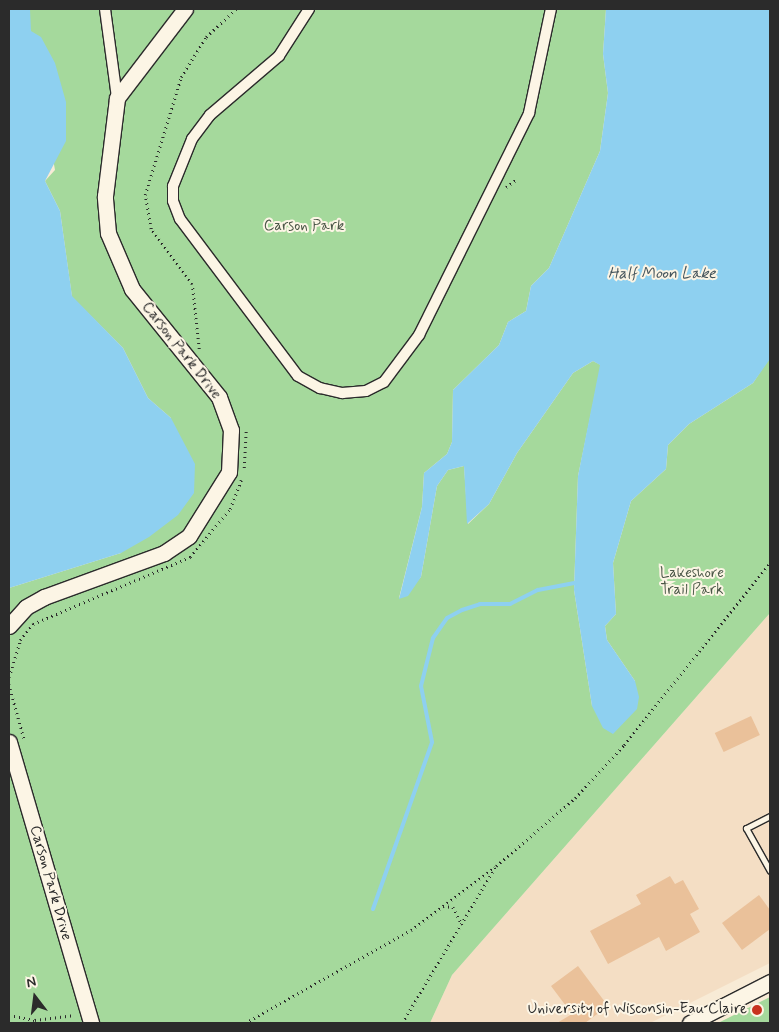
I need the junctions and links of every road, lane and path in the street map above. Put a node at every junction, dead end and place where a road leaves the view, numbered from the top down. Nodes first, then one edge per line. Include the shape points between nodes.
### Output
1 (105, 9) edge
2 (184, 9) edge
3 (236, 9) edge
4 (309, 9) edge
5 (551, 9) edge
6 (117, 98) junction
7 (203, 357) dead end
8 (245, 427) dead end
9 (770, 563) edge
10 (11, 632) edge
11 (20, 640) junction
12 (9, 676) edge
13 (9, 742) edge
14 (770, 816) edge
15 (496, 866) junction
16 (770, 871) edge
17 (443, 906) junction
18 (462, 926) junction
19 (770, 982) edge
20 (9, 1014) edge
21 (79, 1014) dead end
22 (91, 1023) edge
23 (245, 1023) edge
24 (402, 1023) edge
25 (690, 1023) edge

1 - 6 street
2 - 6 street, Carson Park Drive
3 - 7 path via 206,37 181,77 145,195 151,229 192,284 195,339
4 - 5 street via 280,56 210,115 192,139 173,186 173,201 180,219 298,376 320,388 342,392 366,391 384,382 418,335 529,113
6 - 10 street, Carson Park Drive via 107,158 108,233 132,289 219,397 232,430 229,472 189,536 164,553 44,597 26,607
8 - 11 path via 248,454 230,509 190,557 42,619
9 - 15 path via 624,745 574,798
10 - 11 path
11 - 12 path
13 - 22 street, Carson Park Drive
14 - 16 lane via 746,828
15 - 17 path
15 - 18 path
17 - 18 path via 459,912
17 - 23 path via 411,930
18 - 24 path
19 - 25 street
20 - 21 path via 42,1020

